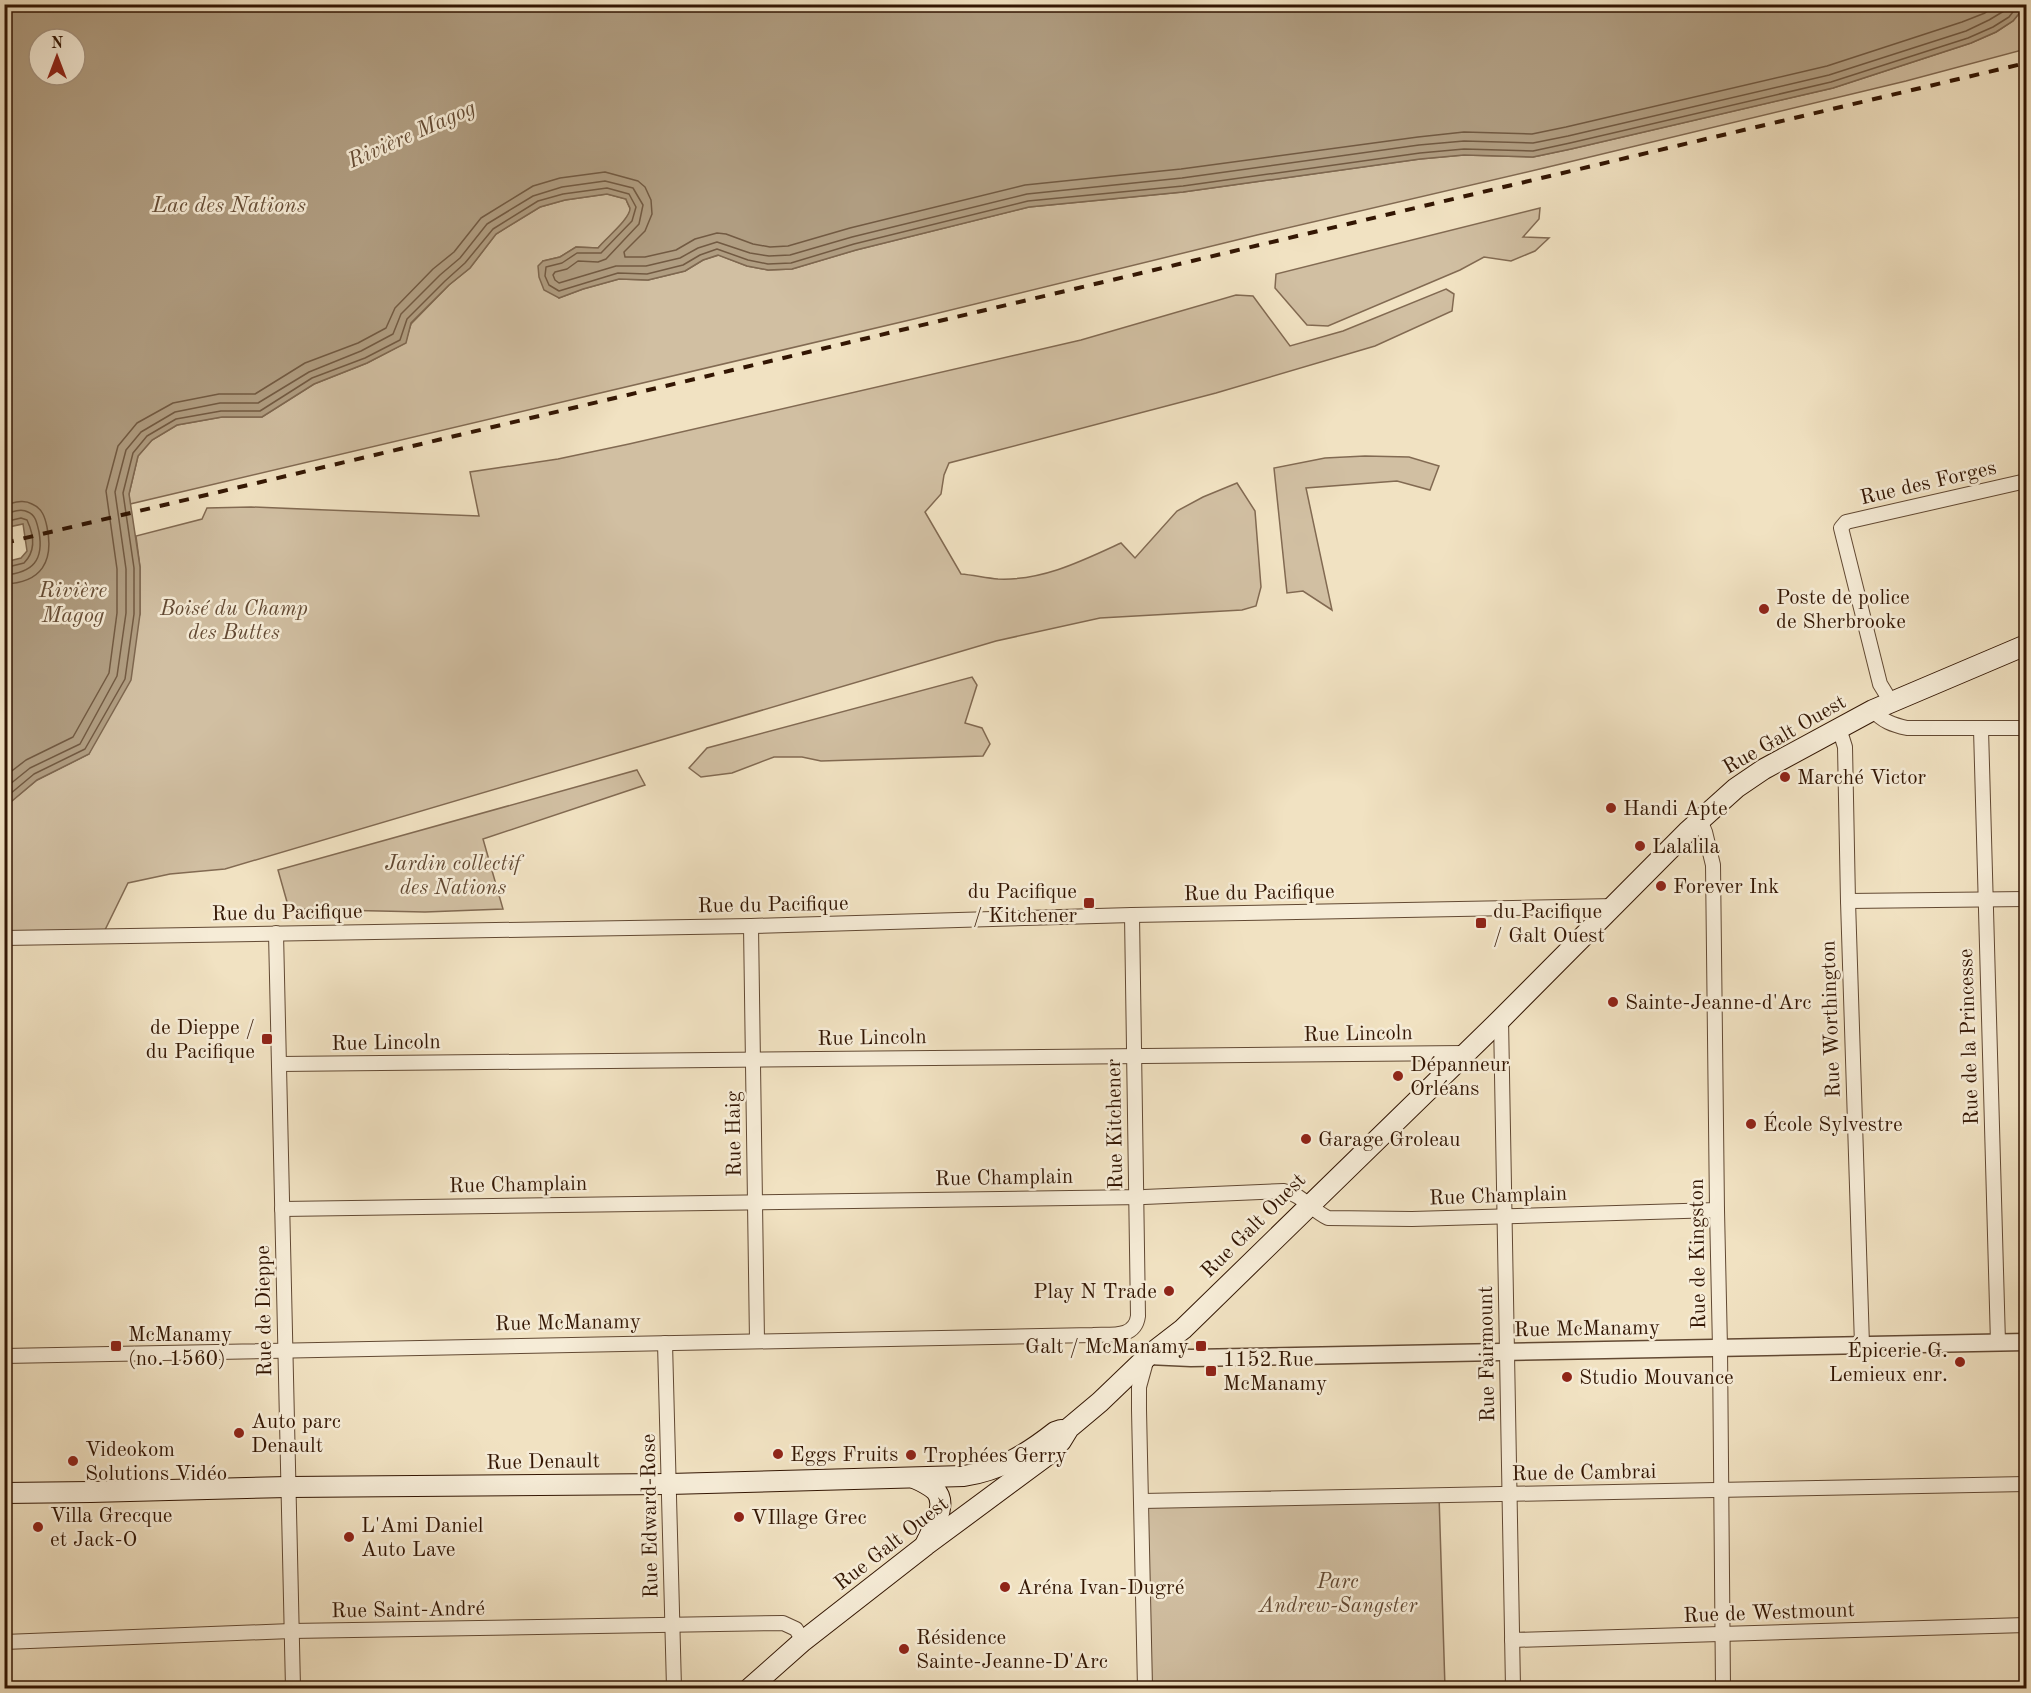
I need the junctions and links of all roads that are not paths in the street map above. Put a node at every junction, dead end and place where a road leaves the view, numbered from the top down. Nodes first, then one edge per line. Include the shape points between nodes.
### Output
1 (2026, 481) edge
2 (2026, 645) edge
3 (1893, 701) junction
4 (1873, 710) junction
5 (1839, 728) junction
6 (1907, 728) junction
7 (2026, 728) edge
8 (1981, 729) junction
9 (1700, 820) junction
10 (1985, 899) junction
11 (2026, 899) edge
12 (1848, 901) junction
13 (1613, 908) junction
14 (1132, 915) junction
15 (751, 926) junction
16 (276, 933) junction
17 (4, 938) edge
18 (1501, 1019) junction
19 (1466, 1053) junction
20 (1134, 1056) junction
21 (753, 1059) junction
22 (279, 1064) junction
23 (1137, 1197) junction
24 (755, 1201) junction
25 (1308, 1204) junction
26 (282, 1209) junction
27 (1717, 1210) junction
28 (1505, 1216) junction
29 (1132, 1330) joint
30 (757, 1341) junction
31 (2026, 1342) edge
32 (665, 1343) junction
33 (1998, 1343) junction
34 (1862, 1345) junction
35 (1720, 1348) junction
36 (285, 1350) junction
37 (1507, 1352) junction
38 (4, 1356) edge
39 (1148, 1356) junction
40 (1069, 1428) junction
41 (914, 1478) junction
42 (669, 1484) junction
43 (2026, 1484) edge
44 (288, 1487) junction
45 (1720, 1490) junction
46 (4, 1492) edge
47 (1509, 1494) junction
48 (1142, 1501) junction
49 (926, 1545) junction
50 (672, 1625) junction
51 (2026, 1625) edge
52 (291, 1631) junction
53 (1722, 1634) junction
54 (1512, 1640) junction
55 (803, 1641) junction
56 (4, 1642) edge
57 (293, 1689) edge
58 (674, 1689) edge
59 (750, 1689) edge
60 (1145, 1689) edge
61 (1513, 1689) edge
62 (1723, 1689) edge

1 - 3 street, Rue des Forges via 1846,522 1841,528 1880,684
2 - 3 main road, Rue Galt Ouest
3 - 4 main road, Rue Galt Ouest
3 - 6 street
4 - 5 main road, Rue Galt Ouest
4 - 6 street via 1880,718
5 - 9 main road, Rue Galt Ouest via 1764,769
5 - 12 street, Rue Worthington via 1845,747
6 - 8 street
7 - 8 street
8 - 10 street, Rue de la Princesse
9 - 13 main road, Rue Galt Ouest
9 - 27 street, Rue de Kingston via 1713,865
10 - 11 street
10 - 12 street
10 - 33 street, Rue de la Princesse
12 - 34 street, Rue Worthington
13 - 14 street, Rue du Pacifique
13 - 18 main road, Rue Galt Ouest
14 - 15 street, Rue du Pacifique
14 - 20 street, Rue Kitchener
15 - 16 street, Rue du Pacifique
15 - 21 street, Rue Haig
16 - 17 street, Rue du Pacifique
16 - 22 street, Rue de Dieppe
18 - 19 main road, Rue Galt Ouest
18 - 28 street, Rue Fairmount
19 - 20 street, Rue Lincoln
19 - 25 main road, Rue Galt Ouest
20 - 21 street, Rue Lincoln
20 - 23 street, Rue Kitchener
21 - 22 street, Rue Lincoln
21 - 24 street, Rue Haig
22 - 26 street, Rue de Dieppe
23 - 24 street, Rue Champlain
23 - 25 street, Rue Champlain via 1284,1191
23 - 29 street, Rue Kitchener via 1138,1316
24 - 26 street, Rue Champlain
24 - 30 street, Rue Haig
25 - 28 street, Rue Champlain via 1328,1218
25 - 39 main road, Rue Galt Ouest via 1183,1329
26 - 36 street, Rue de Dieppe
27 - 28 street, Rue Champlain
27 - 35 street, Rue de Kingston
28 - 37 street, Rue Fairmount
29 - 30 street, Rue McManamy via 1093,1335
30 - 32 street, Rue McManamy
31 - 33 street, Rue McManamy
32 - 36 street, Rue McManamy
32 - 42 street, Rue Edward-Rose
33 - 34 street, Rue McManamy
34 - 35 street, Rue McManamy
35 - 37 street, Rue McManamy
35 - 45 street, Rue de Kingston
36 - 38 street, Rue McManamy
36 - 44 street, Rue de Dieppe
37 - 39 street, Rue McManamy via 1191,1359
37 - 47 street, Rue Fairmount
39 - 40 main road, Rue Galt Ouest
39 - 48 street via 1139,1387
40 - 41 main road, Rue Denault via 1055,1432 1011,1462 984,1473
40 - 49 main road, Rue Galt Ouest via 1049,1454
41 - 42 main road, Rue Denault
41 - 49 main road via 934,1489 940,1502
42 - 44 main road, Rue Denault
42 - 50 street, Rue Edward-Rose
43 - 45 street, Rue de Cambrai
44 - 46 main road, Rue Denault
44 - 52 street, Rue de Dieppe
45 - 47 street, Rue de Cambrai
45 - 53 street, Rue de Kingston
47 - 48 street, Rue de Cambrai
47 - 54 street, Rue Fairmount
48 - 60 street
49 - 55 main road, Rue Galt Ouest
50 - 52 street, Rue Saint-André
50 - 55 street, Rue Saint-André via 783,1623 796,1629
50 - 58 street, Rue Edward-Rose
51 - 53 street, Rue de Westmount
52 - 56 street, Rue Saint-André
52 - 57 street, Rue de Dieppe
53 - 54 street, Rue de Westmount
53 - 62 street, Rue de Kingston
54 - 61 street, Rue Fairmount
55 - 59 main road, Rue Galt Ouest

